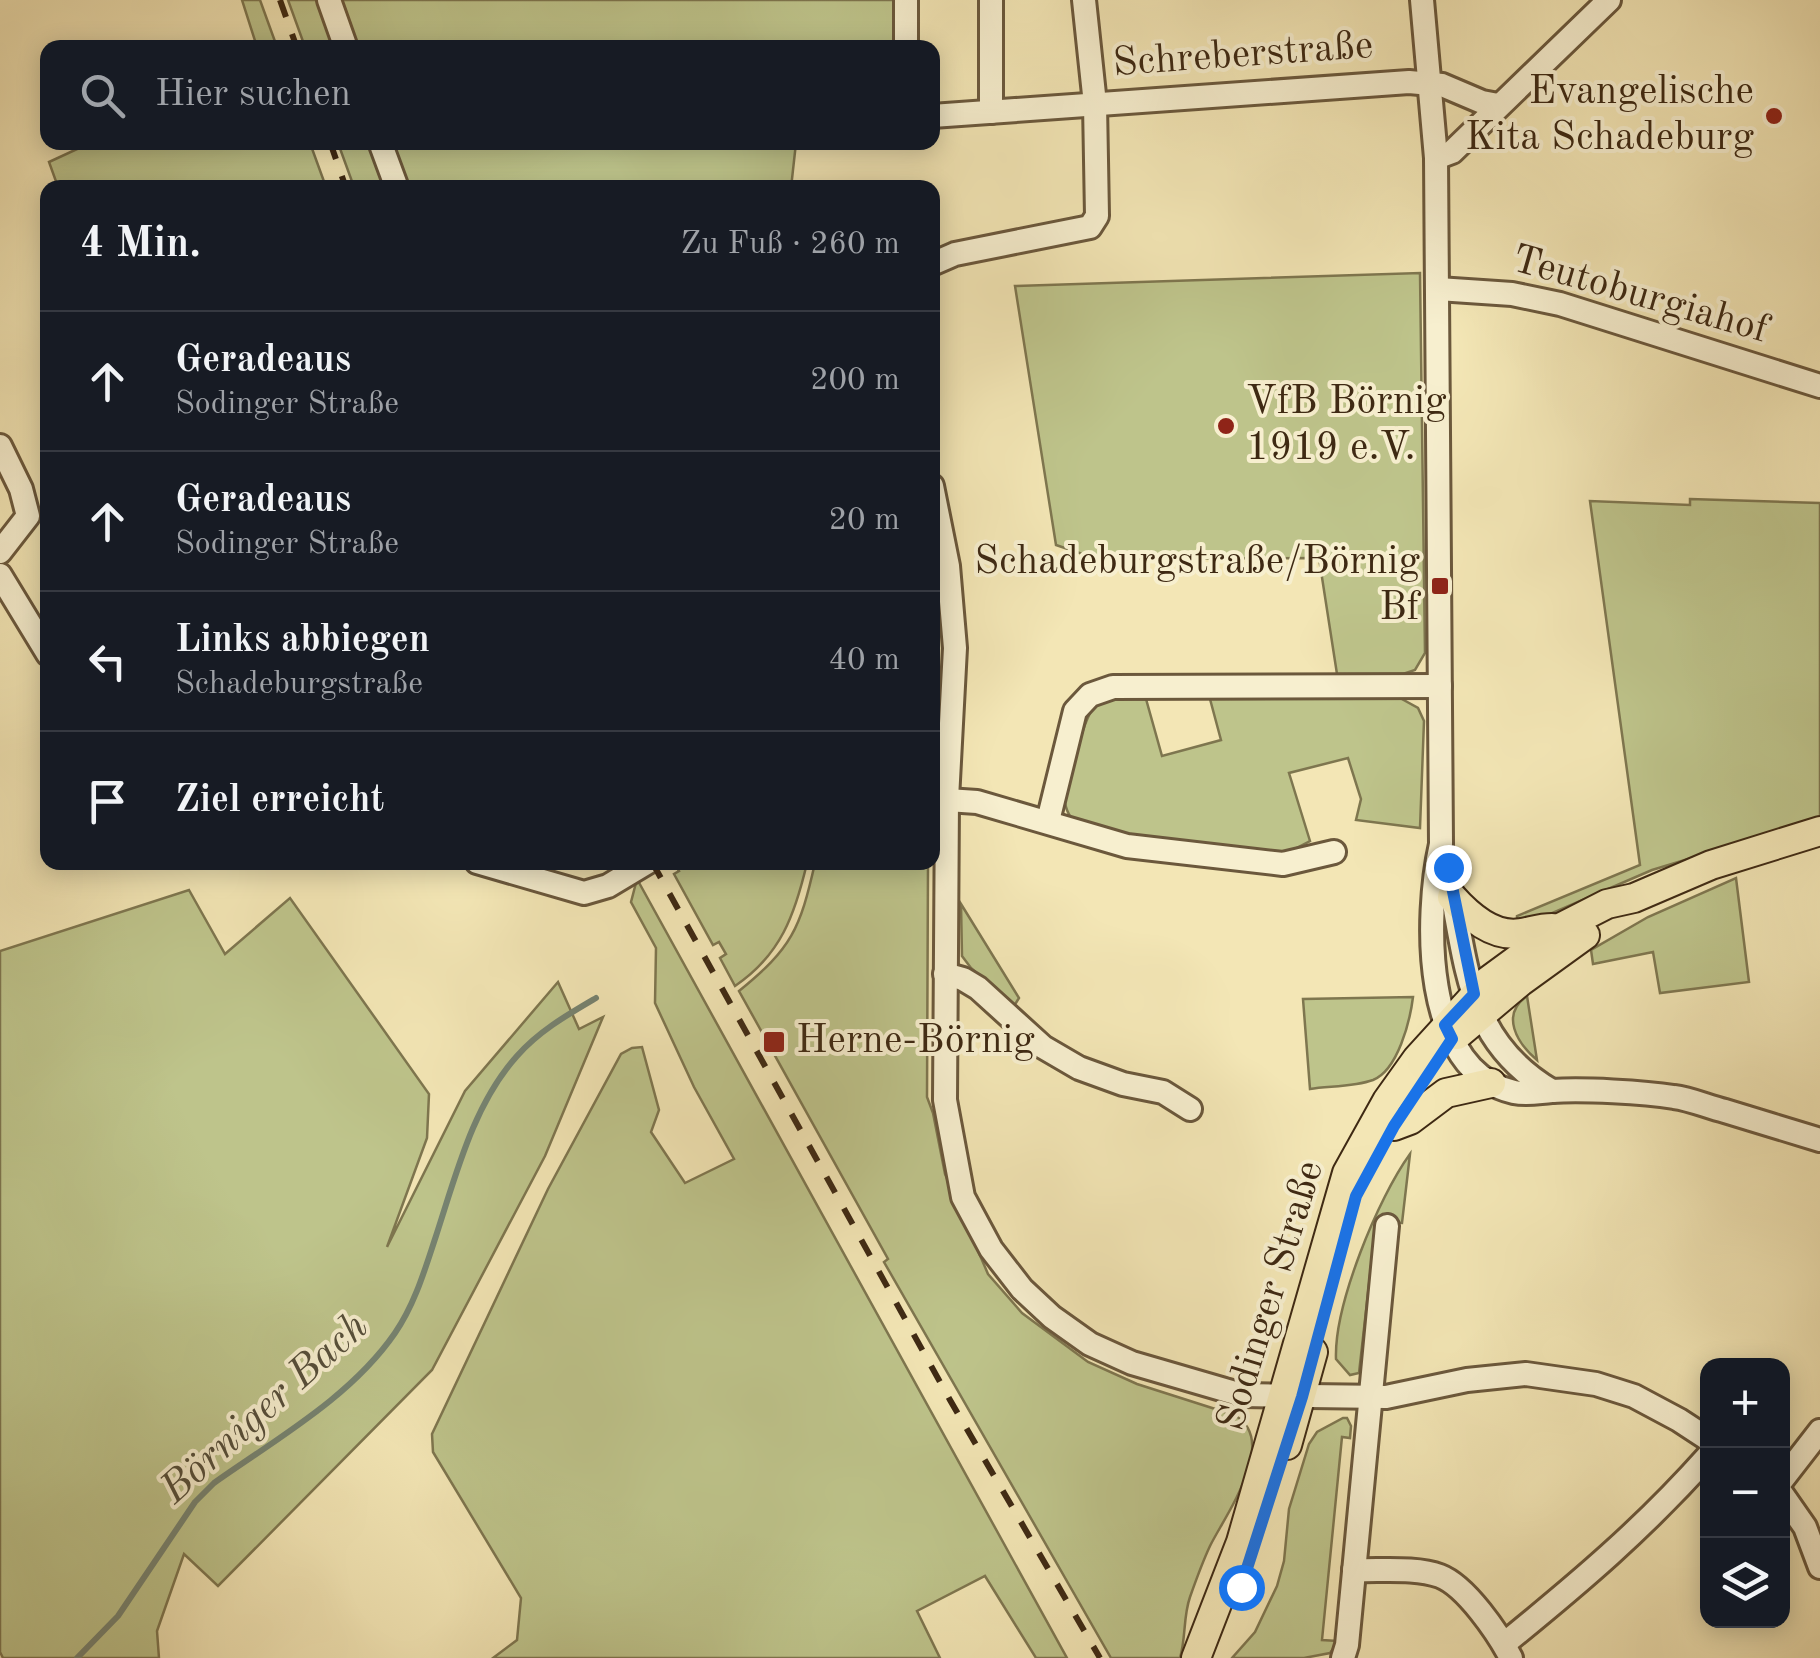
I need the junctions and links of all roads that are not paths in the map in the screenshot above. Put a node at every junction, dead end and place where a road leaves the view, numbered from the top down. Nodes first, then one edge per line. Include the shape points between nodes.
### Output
1 (329, 0) edge
2 (906, 0) edge
3 (991, 0) edge
4 (1084, 0) edge
5 (1422, 0) edge
6 (1609, 0) edge
7 (343, 40) edge
8 (906, 40) edge
9 (1431, 84) junction
10 (1095, 104) junction
11 (1498, 104) junction
12 (991, 112) junction
13 (940, 115) edge
14 (383, 150) edge
15 (1436, 158) junction
16 (394, 180) edge
17 (940, 261) edge
18 (1438, 289) junction
19 (1820, 386) edge
20 (0, 446) edge
21 (940, 531) edge
22 (0, 552) edge
23 (0, 575) edge
24 (40, 641) edge
25 (1440, 686) junction
26 (940, 799) edge
27 (1048, 821) junction
28 (1820, 831) edge
29 (1441, 844) junction
30 (1334, 852) dead end
31 (504, 870) edge
32 (635, 870) edge
33 (1452, 896) junction
34 (1634, 898) junction
35 (1560, 928) junction
36 (945, 974) junction
37 (1477, 1005) junction
38 (1448, 1032) junction
39 (1490, 1083) junction
40 (1552, 1091) junction
41 (1190, 1109) dead end
42 (1394, 1126) junction
43 (1820, 1140) edge
44 (1387, 1226) dead end
45 (1292, 1397) junction
46 (1371, 1398) junction
47 (1820, 1431) edge
48 (1700, 1434) edge
49 (1700, 1465) edge
50 (1790, 1470) edge
51 (1790, 1506) edge
52 (1820, 1565) edge
53 (1354, 1570) junction
54 (1507, 1651) edge
55 (1196, 1658) edge
56 (1210, 1658) edge
57 (1343, 1658) edge

1 - 7 street
2 - 8 street
3 - 12 street
4 - 10 street
5 - 9 street
6 - 11 street
9 - 10 street, Schreberstraße
9 - 11 street, Schreberstraße
9 - 15 street
10 - 12 street, Schreberstraße
10 - 17 street via 1097,216 1090,227
11 - 15 street via 1452,152
12 - 13 street, Schreberstraße
14 - 16 street
15 - 18 street
18 - 19 street, Teutoburgiahof via 1560,304
18 - 25 street
20 - 22 street via 28,516
21 - 26 street via 954,611 954,714
23 - 24 street
25 - 27 street via 1102,690 1074,711
25 - 29 street
26 - 27 street
26 - 36 street
27 - 30 street via 1126,846 1283,864
28 - 34 main road, Sodinger Straße
29 - 33 street
29 - 38 street via 1434,960
31 - 32 street via 584,894
33 - 35 main road via 1496,931
33 - 37 street
34 - 35 main road, Sodinger Straße
34 - 37 main road, Sodinger Straße via 1613,919
35 - 37 main road, Sodinger Straße via 1515,959
36 - 41 street via 964,978 1043,1047 1079,1068 1164,1092
36 - 45 street via 945,1100 963,1197 1022,1289 1090,1344 1132,1362 1242,1395
37 - 38 main road, Sodinger Straße
37 - 40 street via 1506,1057
38 - 39 street
38 - 42 main road, Sodinger Straße
38 - 45 main road, Sodinger Straße via 1386,1102 1347,1173
39 - 40 street via 1531,1094
39 - 42 main road via 1446,1093
40 - 43 street via 1675,1097
42 - 45 main road, Sodinger Straße via 1356,1196
44 - 46 street
45 - 46 street
45 - 55 main road, Sodinger Straße
45 - 56 main road, Sodinger Straße via 1255,1548
46 - 48 street via 1496,1375 1553,1376 1634,1396
46 - 53 street
47 - 50 street
49 - 54 street
51 - 52 street
53 - 54 street via 1440,1576 1464,1593
53 - 57 street

